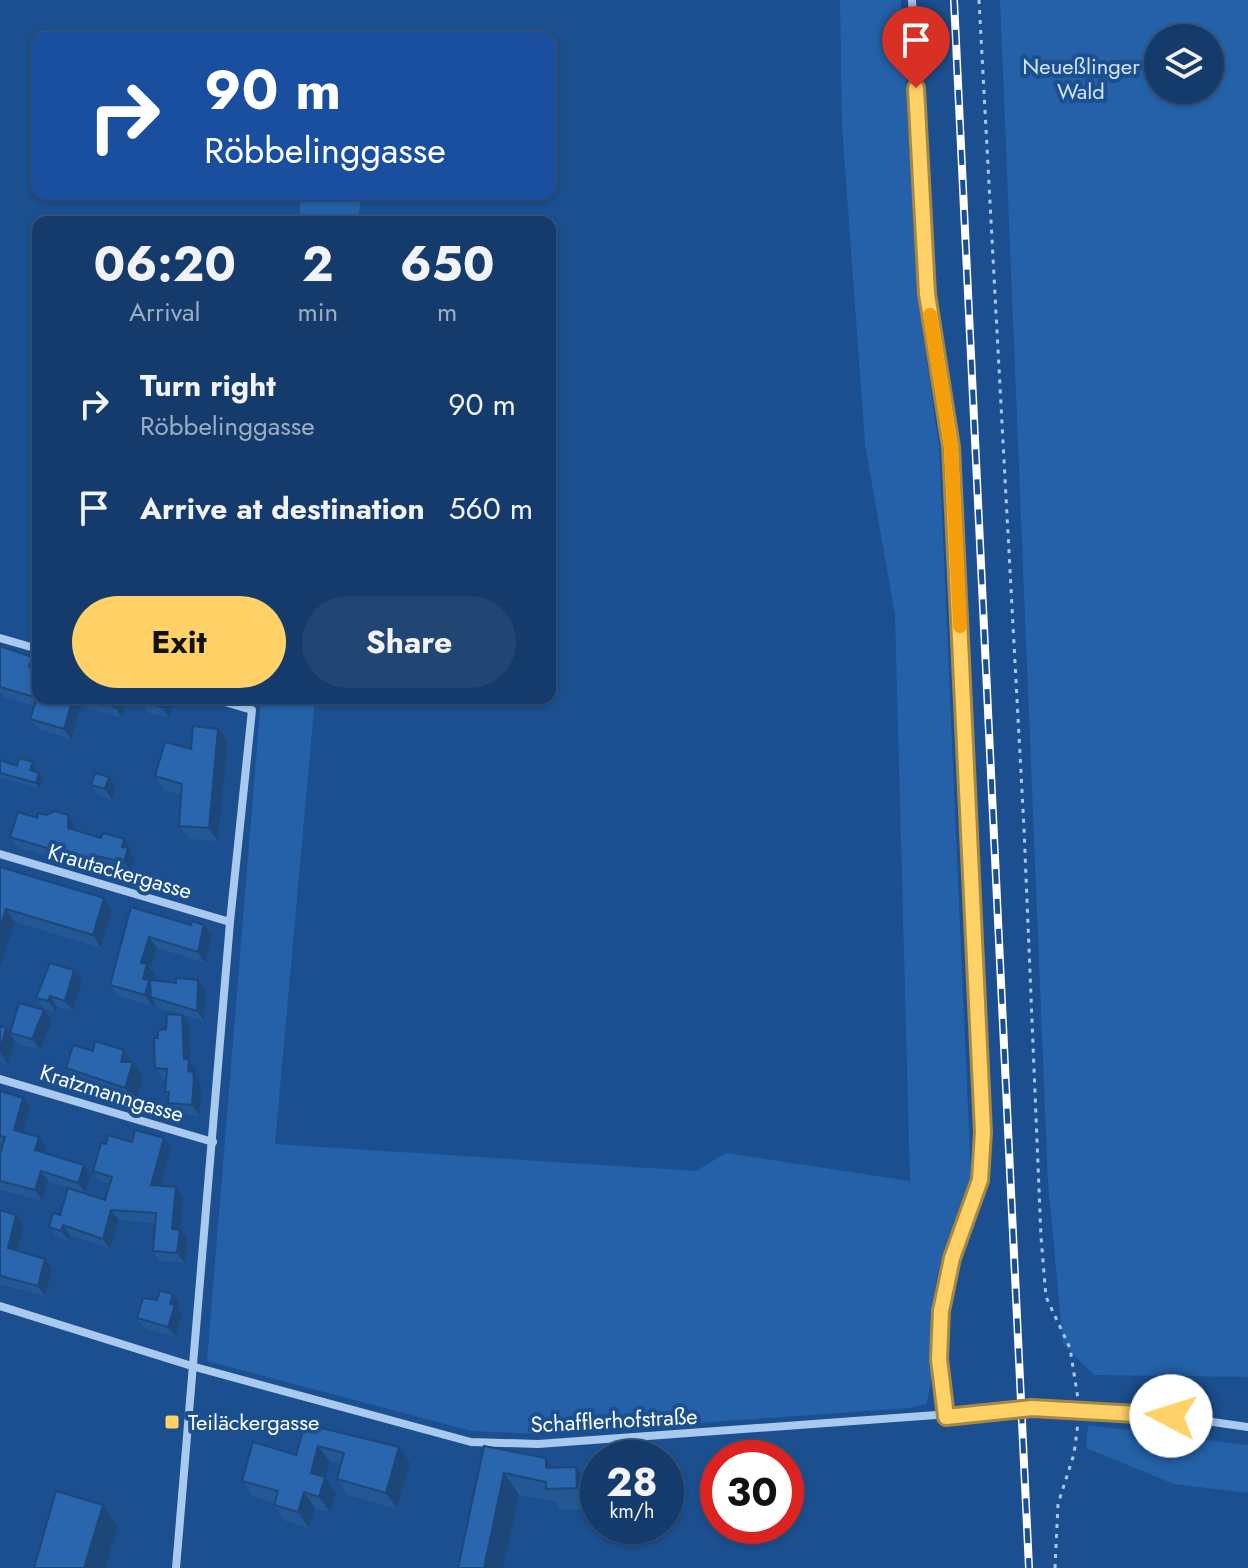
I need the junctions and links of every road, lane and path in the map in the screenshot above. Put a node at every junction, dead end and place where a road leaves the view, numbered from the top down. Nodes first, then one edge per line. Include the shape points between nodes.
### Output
1 (912, 0) edge
2 (979, 0) edge
3 (0, 638) edge
4 (32, 647) edge
5 (232, 704) edge
6 (0, 854) edge
7 (230, 922) junction
8 (0, 1079) edge
9 (213, 1142) junction
10 (0, 1306) edge
11 (1070, 1348) dead end
12 (195, 1367) junction
13 (946, 1417) junction
14 (1248, 1427) edge
15 (1068, 1475) dead end
16 (176, 1568) edge
17 (1055, 1568) edge

1 - 13 street via 927,294 951,447 983,1132 980,1180 952,1258 941,1311 939,1359
2 - 11 path via 1041,1237 1046,1297
3 - 4 street
5 - 7 street via 252,710
6 - 7 street, Krautackergasse
7 - 9 street
8 - 9 street, Kratzmanngasse
9 - 12 street
10 - 12 street, Schafflerhofstraße
12 - 13 street, Schafflerhofstraße via 471,1442 538,1444
12 - 16 street
13 - 14 street, Schafflerhofstraße via 1032,1408 1171,1416
15 - 17 path via 1058,1504

